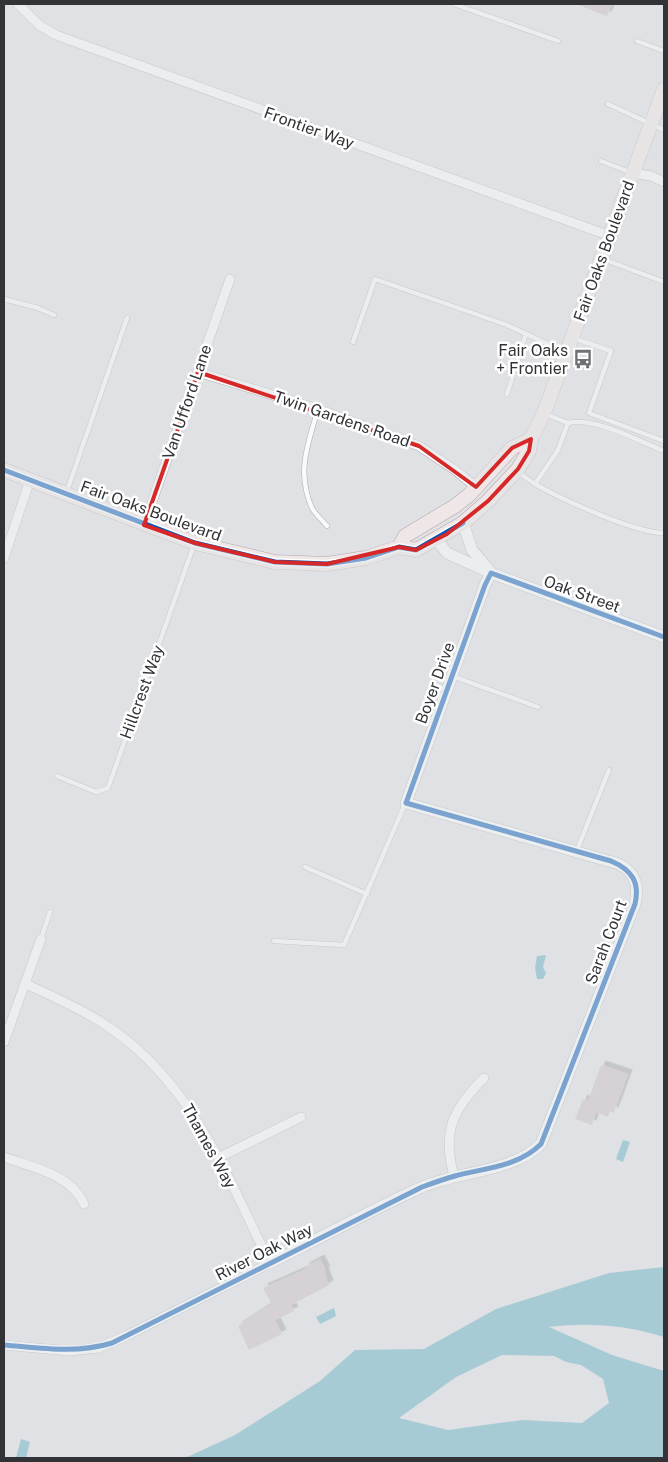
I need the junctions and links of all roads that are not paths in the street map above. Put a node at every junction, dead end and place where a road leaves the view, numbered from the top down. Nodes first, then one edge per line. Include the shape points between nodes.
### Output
1 (18, 4) edge
2 (454, 4) edge
3 (558, 41) dead end
4 (637, 41) dead end
5 (664, 51) edge
6 (664, 89) edge
7 (608, 104) dead end
8 (651, 126) junction
9 (664, 130) edge
10 (601, 161) dead end
11 (633, 173) junction
12 (664, 182) edge
13 (610, 236) junction
14 (601, 259) junction
15 (230, 279) dead end
16 (664, 282) edge
17 (4, 299) edge
18 (54, 315) dead end
19 (127, 318) dead end
20 (526, 334) junction
21 (572, 338) junction
22 (353, 342) dead end
23 (566, 353) junction
24 (198, 372) junction
25 (506, 394) dead end
26 (318, 409) junction
27 (544, 413) junction
28 (568, 423) junction
29 (531, 439) junction
30 (664, 441) edge
31 (664, 452) edge
32 (4, 470) edge
33 (516, 472) junction
34 (30, 480) junction
35 (535, 484) junction
36 (476, 487) junction
37 (66, 493) junction
38 (466, 498) junction
39 (463, 524) junction
40 (144, 525) junction
41 (327, 526) dead end
42 (664, 533) edge
43 (437, 540) junction
44 (195, 543) junction
45 (399, 547) junction
46 (4, 558) edge
47 (491, 574) junction
48 (664, 637) edge
49 (451, 676) junction
50 (538, 707) dead end
51 (609, 770) dead end
52 (57, 776) dead end
53 (406, 803) junction
54 (577, 852) junction
55 (305, 867) dead end
56 (366, 894) junction
57 (50, 912) dead end
58 (41, 939) joint
59 (274, 941) dead end
60 (26, 984) junction
61 (4, 1042) edge
62 (484, 1078) dead end
63 (301, 1117) dead end
64 (532, 1153) joint
65 (4, 1157) edge
66 (218, 1158) junction
67 (454, 1176) junction
68 (84, 1204) dead end
69 (270, 1263) junction
70 (4, 1344) edge

1 - 13 street, Frontier Way via 39,25 63,38
2 - 3 lane
4 - 5 lane
6 - 8 main road, Fair Oaks Boulevard
7 - 8 lane
8 - 9 lane
8 - 11 main road, Fair Oaks Boulevard
10 - 11 lane
11 - 12 street
11 - 13 main road, Fair Oaks Boulevard
13 - 14 main road, Fair Oaks Boulevard
14 - 16 lane
14 - 21 main road, Fair Oaks Boulevard
15 - 24 street, Van Ufford Lane
17 - 18 lane
19 - 37 lane
20 - 22 lane via 375,279
20 - 23 lane
20 - 25 lane
21 - 23 main road, Fair Oaks Boulevard
21 - 30 lane via 611,351 590,414
23 - 27 main road, Fair Oaks Boulevard
24 - 26 street, Twin Gardens Road
24 - 40 street, Van Ufford Lane
26 - 36 street, Twin Gardens Road via 419,446
26 - 41 lane via 303,460 303,474 312,509
27 - 28 lane
27 - 29 main road, Fair Oaks Boulevard
28 - 31 lane via 578,421 598,426
28 - 35 lane via 558,450
29 - 33 main road, Fair Oaks Boulevard via 529,451
29 - 36 main road via 512,448
32 - 34 main road, Fair Oaks Boulevard
33 - 35 lane
33 - 39 main road, Fair Oaks Boulevard
34 - 37 main road, Fair Oaks Boulevard
34 - 46 street
35 - 42 lane via 556,496 632,526
36 - 38 main road
37 - 40 main road, Fair Oaks Boulevard
38 - 43 main road via 463,511 449,521
38 - 45 main road via 404,536
39 - 43 main road, Fair Oaks Boulevard
39 - 47 street via 472,550
40 - 44 main road, Fair Oaks Boulevard
43 - 45 main road, Fair Oaks Boulevard via 416,550
43 - 47 street via 447,553
44 - 45 main road, Fair Oaks Boulevard via 274,562 300,564 352,560
44 - 52 lane, Hillcrest Way via 108,788 96,792
47 - 48 street, Oak Street
47 - 49 street, Boyer Drive via 484,585
49 - 50 lane
49 - 53 street, Boyer Drive
51 - 54 lane
53 - 54 street, Sarah Court
53 - 56 lane
54 - 64 street, Sarah Court via 625,868 634,877 637,896 541,1144
55 - 56 lane
56 - 59 lane via 344,945
57 - 58 lane
58 - 60 street
60 - 61 street
60 - 66 street, Thames Way via 94,1018 131,1044 170,1082
62 - 67 street via 464,1100 449,1129 448,1153
63 - 66 street
64 - 67 street, River Oak Way via 516,1161
65 - 68 street via 56,1176 76,1190
66 - 69 street, Thames Way
67 - 69 street, River Oak Way via 422,1187
69 - 70 street, River Oak Way via 98,1348 70,1351

